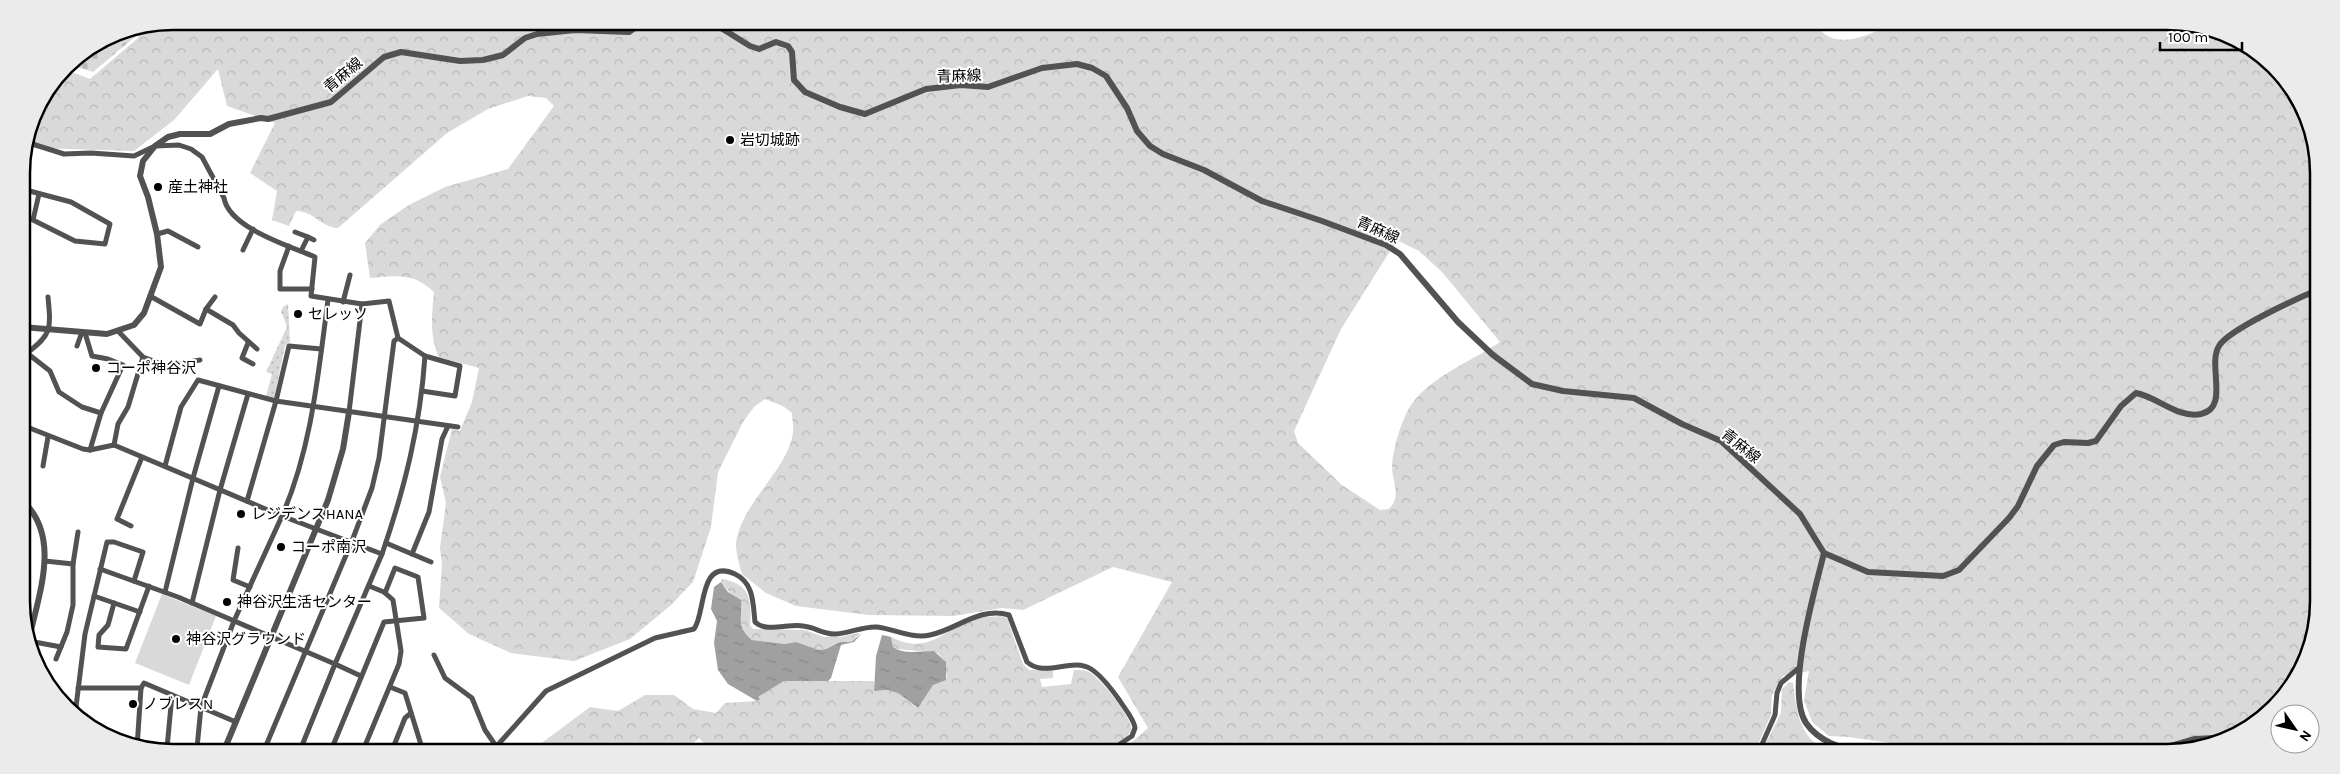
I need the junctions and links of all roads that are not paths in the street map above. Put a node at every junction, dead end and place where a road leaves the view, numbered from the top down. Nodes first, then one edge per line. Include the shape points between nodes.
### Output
1 (575, 30) edge
2 (575, 30) edge
3 (632, 30) edge
4 (724, 30) edge
5 (33, 144) edge
6 (155, 146) junction
7 (30, 192) edge
8 (38, 194) junction
9 (252, 229) junction
10 (295, 232) dead end
11 (157, 234) junction
12 (308, 238) junction
13 (314, 240) dead end
14 (289, 246) junction
15 (198, 248) dead end
16 (243, 250) dead end
17 (302, 251) junction
18 (350, 275) dead end
19 (312, 290) junction
20 (2310, 294) edge
21 (150, 296) junction
22 (48, 297) dead end
23 (215, 297) dead end
24 (328, 300) junction
25 (343, 302) junction
26 (362, 304) junction
27 (206, 309) junction
28 (30, 328) edge
29 (48, 329) junction
30 (118, 331) junction
31 (84, 332) junction
32 (398, 338) junction
33 (248, 343) junction
34 (77, 346) dead end
35 (257, 349) dead end
36 (321, 349) junction
37 (30, 351) edge
38 (425, 356) junction
39 (143, 357) junction
40 (30, 358) edge
41 (200, 360) dead end
42 (253, 364) dead end
43 (219, 386) junction
44 (422, 391) junction
45 (248, 394) junction
46 (276, 402) junction
47 (314, 407) junction
48 (349, 412) junction
49 (101, 413) junction
50 (384, 417) junction
51 (417, 421) junction
52 (448, 426) junction
53 (458, 427) dead end
54 (30, 428) edge
55 (48, 437) junction
56 (114, 445) junction
57 (90, 450) junction
58 (142, 456) junction
59 (43, 466) dead end
60 (165, 466) junction
61 (193, 478) junction
62 (220, 490) junction
63 (247, 501) junction
64 (30, 509) edge
65 (282, 516) junction
66 (131, 526) dead end
67 (316, 530) junction
68 (78, 532) dead end
69 (352, 542) junction
70 (386, 543) junction
71 (238, 548) dead end
72 (382, 554) junction
73 (412, 554) junction
74 (1824, 554) junction
75 (45, 561) junction
76 (431, 562) dead end
77 (73, 564) junction
78 (100, 569) junction
79 (134, 581) junction
80 (148, 586) junction
81 (369, 586) junction
82 (250, 588) junction
83 (165, 592) junction
84 (385, 593) junction
85 (94, 596) junction
86 (114, 603) junction
87 (192, 603) junction
88 (140, 612) junction
89 (234, 621) junction
90 (397, 621) junction
91 (32, 625) edge
92 (271, 637) junction
93 (37, 642) edge
94 (61, 647) junction
95 (305, 651) junction
96 (434, 655) dead end
97 (56, 659) dead end
98 (335, 664) junction
99 (1800, 667) junction
100 (361, 676) junction
101 (390, 687) junction
102 (78, 688) junction
103 (141, 688) junction
104 (172, 695) junction
105 (76, 705) edge
106 (201, 707) junction
107 (411, 713) junction
108 (236, 722) junction
109 (2206, 738) edge
110 (138, 739) edge
111 (167, 744) edge
112 (196, 744) edge
113 (227, 744) edge
114 (267, 744) edge
115 (303, 744) edge
116 (334, 744) edge
117 (366, 744) edge
118 (395, 744) edge
119 (421, 744) edge
120 (493, 744) edge
121 (498, 744) edge
122 (1120, 744) edge
123 (1762, 744) edge
124 (1832, 744) edge
125 (2178, 744) edge

1 - 6 street, 青麻線 via 537,34 525,38 503,55 483,60 460,61 393,53 322,106 268,119 229,124 210,134 180,134
2 - 3 street, 青麻線
4 - 74 street, 青麻線 via 759,49 776,42 788,46 792,52 794,80 805,92 865,114 926,90 960,85 988,88 1042,68 1076,64 1092,68 1106,76 1127,108 1137,131 1150,146 1262,200 1400,254 1458,322 1493,355 1532,384 1563,391 1634,398 1721,441 1800,514
5 - 6 street, 青麻線 via 64,154 134,156
6 - 9 street via 179,145 202,157 225,205 242,224
6 - 11 street via 143,161 140,176
7 - 8 street
8 - 8 street via 71,202 110,224 105,244 75,241 33,220
9 - 14 street
9 - 16 street
10 - 12 street
11 - 15 street via 168,231
11 - 21 street via 161,267
12 - 13 street
12 - 17 street
14 - 17 street
14 - 19 street via 280,272 280,289
17 - 19 street via 315,257
18 - 25 street
19 - 24 street via 310,296
20 - 74 street via 2225,338 2215,356 2217,395 2212,408 2206,413 2192,415 2136,393 2121,406 2096,441 2054,445 2037,466 2009,518 1959,570 1943,576 1868,572
21 - 27 street via 200,324
21 - 30 street via 144,313 134,324
22 - 29 street
23 - 27 street
24 - 25 street
24 - 36 street
25 - 26 street
26 - 32 street via 389,301
26 - 48 street
27 - 33 street via 234,325
28 - 29 street
29 - 31 street
29 - 37 street via 44,340
30 - 31 street
30 - 39 street
31 - 34 street
31 - 49 street via 92,356 123,365
32 - 38 street
32 - 50 street via 394,341
33 - 35 street
33 - 42 street via 242,358
36 - 46 street via 289,346
36 - 47 street
38 - 44 street
38 - 44 street via 460,366 455,396
39 - 41 street via 167,366
39 - 56 street via 128,408 118,424
40 - 49 street via 50,371 59,392 82,407
43 - 45 street
43 - 60 street via 198,380 194,385 182,407
43 - 61 street
44 - 51 street
45 - 46 street
45 - 62 street
46 - 47 street
46 - 63 street
47 - 48 street
47 - 65 street via 301,467
48 - 50 street
48 - 67 street via 338,466
49 - 57 street
50 - 51 street
50 - 69 street via 372,488
51 - 52 street
51 - 70 street via 406,483
52 - 53 street
52 - 73 street via 442,439 429,512
54 - 55 street
55 - 57 street
55 - 59 street
56 - 57 street
56 - 58 street
58 - 60 street
58 - 66 street via 116,520
60 - 61 street
61 - 62 street
61 - 83 street
62 - 63 street
62 - 87 street
63 - 65 street
64 - 75 street via 42,530 46,544
65 - 67 street
65 - 82 street
67 - 69 street
67 - 92 street
68 - 77 street
69 - 72 street
69 - 95 street
70 - 72 street
70 - 73 street
71 - 82 street via 233,580
72 - 81 street
73 - 76 street
74 - 99 street
75 - 77 street
75 - 91 street
77 - 94 street via 74,605
78 - 79 street
78 - 79 street via 106,543 114,542 143,552
78 - 85 street
79 - 80 street
80 - 83 street
80 - 88 street
81 - 84 street
81 - 98 street
82 - 89 street
83 - 87 street
84 - 90 street via 393,600
84 - 90 street via 394,568 418,577 424,618
85 - 86 street
85 - 102 street
86 - 88 street
86 - 88 street via 108,625 99,635 99,648 127,648
87 - 89 street
89 - 92 street
89 - 106 street
90 - 100 street via 384,622
90 - 101 street via 401,651
92 - 95 street
92 - 108 street
93 - 94 street
94 - 97 street
95 - 98 street
95 - 114 street
96 - 120 street via 445,678 472,698
98 - 100 street
98 - 115 street
99 - 123 street via 1781,683 1775,715
99 - 124 street via 1798,694 1805,722
100 - 116 street
101 - 107 street via 405,693
101 - 117 street
102 - 103 street
102 - 105 street
103 - 104 street via 144,683
103 - 110 street
104 - 106 street
104 - 111 street
106 - 108 street
106 - 112 street
107 - 118 street via 405,718
107 - 119 street
108 - 113 street
109 - 125 street
121 - 122 street via 546,691 655,638 694,629 701,617 706,584 719,572 726,572 746,581 754,601 756,622 765,626 802,625 824,634 876,627 929,636 979,615 1009,615 1030,665 1090,668 1113,691 1136,728 1132,736

